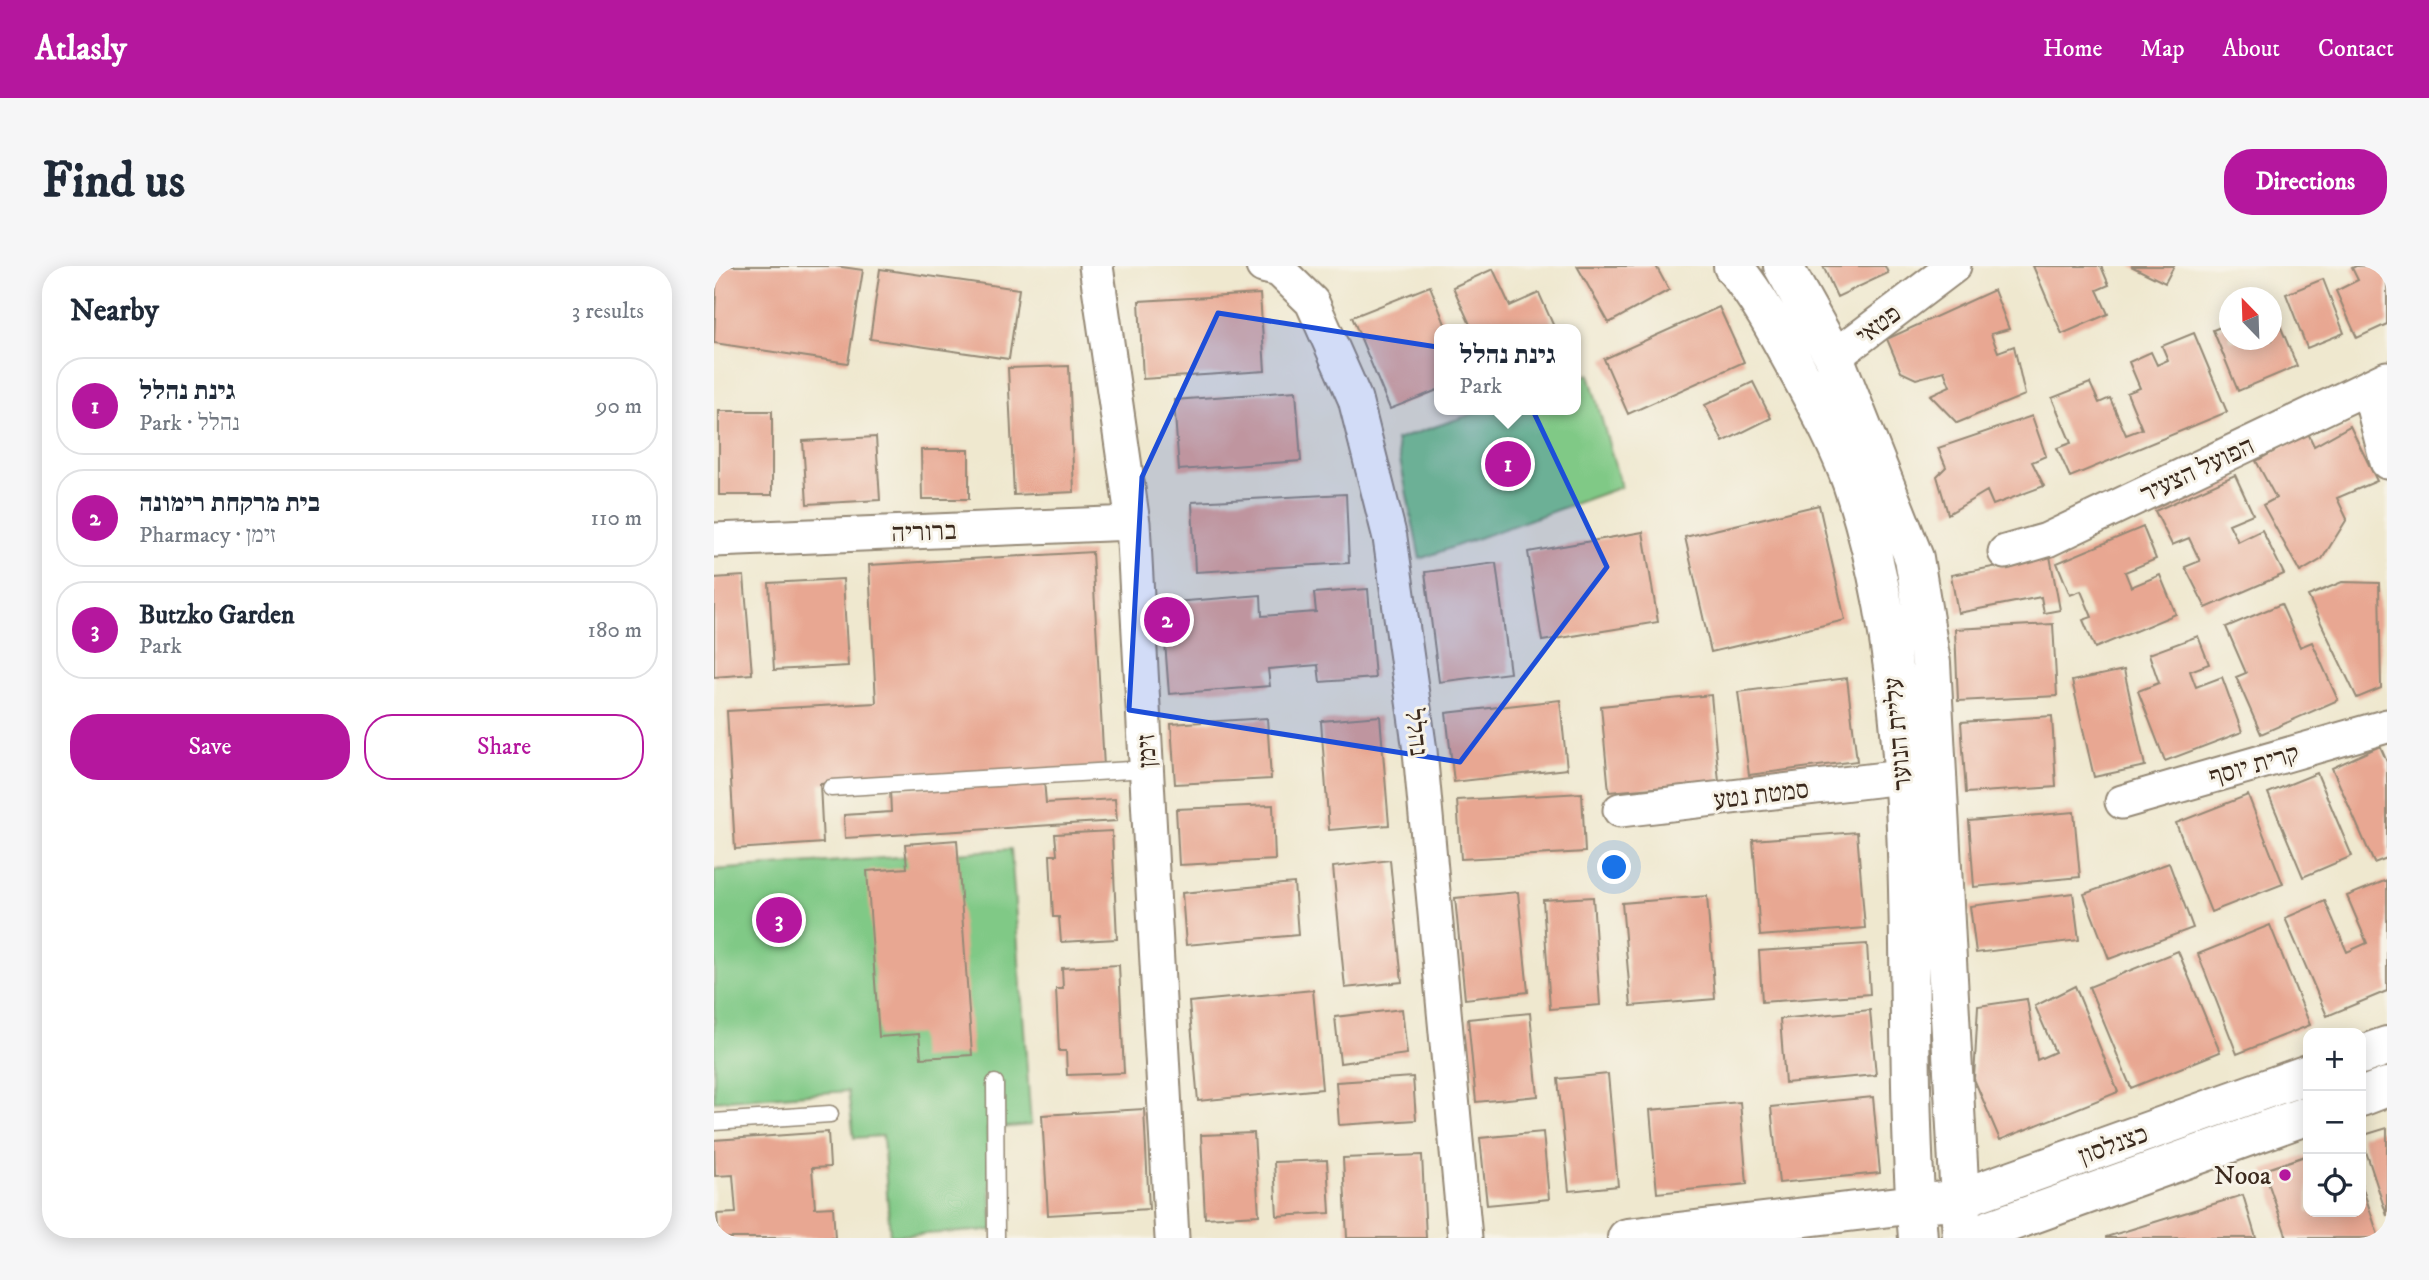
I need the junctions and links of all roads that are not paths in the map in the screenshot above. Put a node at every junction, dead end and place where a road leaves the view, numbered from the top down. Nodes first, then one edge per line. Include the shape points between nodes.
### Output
1 (1096, 266) edge
2 (1263, 266) edge
3 (1733, 266) edge
4 (1783, 266) edge
5 (1954, 266) edge
6 (1834, 357) junction
7 (2378, 383) edge
8 (2387, 462) edge
9 (1133, 523) junction
10 (714, 540) edge
11 (2005, 552) dead end
12 (2387, 726) edge
13 (1147, 769) junction
14 (1902, 777) junction
15 (831, 789) dead end
16 (2122, 802) dead end
17 (1620, 810) dead end
18 (2387, 1046) edge
19 (2366, 1053) edge
20 (2303, 1076) edge
21 (995, 1083) dead end
22 (2387, 1087) edge
23 (2366, 1095) edge
24 (830, 1114) dead end
25 (2303, 1117) edge
26 (714, 1122) edge
27 (1959, 1199) junction
28 (1917, 1222) edge
29 (996, 1238) edge
30 (1172, 1238) edge
31 (1465, 1238) edge
32 (1627, 1238) edge
33 (1964, 1238) edge

1 - 9 street, זימן
2 - 31 street, נהלל via 1279,270 1312,302 1355,399 1390,538 1420,751
3 - 14 street, עליית הנוער via 1760,300 1831,432 1852,483 1883,600
4 - 6 street, עליית הנוער
5 - 6 street, פטאי
6 - 27 street, עליית הנוער via 1914,558 1931,663
7 - 8 street
7 - 11 street, הפועל הצעיר via 2047,540
9 - 10 street, ברוריה
9 - 13 street, זימן
12 - 16 street, קרית יוסף
13 - 15 lane
13 - 30 street, זימן
14 - 17 street, סמטת נטע
14 - 28 street, עליית הנוער
18 - 19 street
20 - 27 street, כצנלסון
21 - 29 lane
22 - 23 street
24 - 26 lane
25 - 33 street, כצנלסון
27 - 28 street, כצנלסון
27 - 33 street, עליית הנוער
28 - 32 street, כצנלסון

